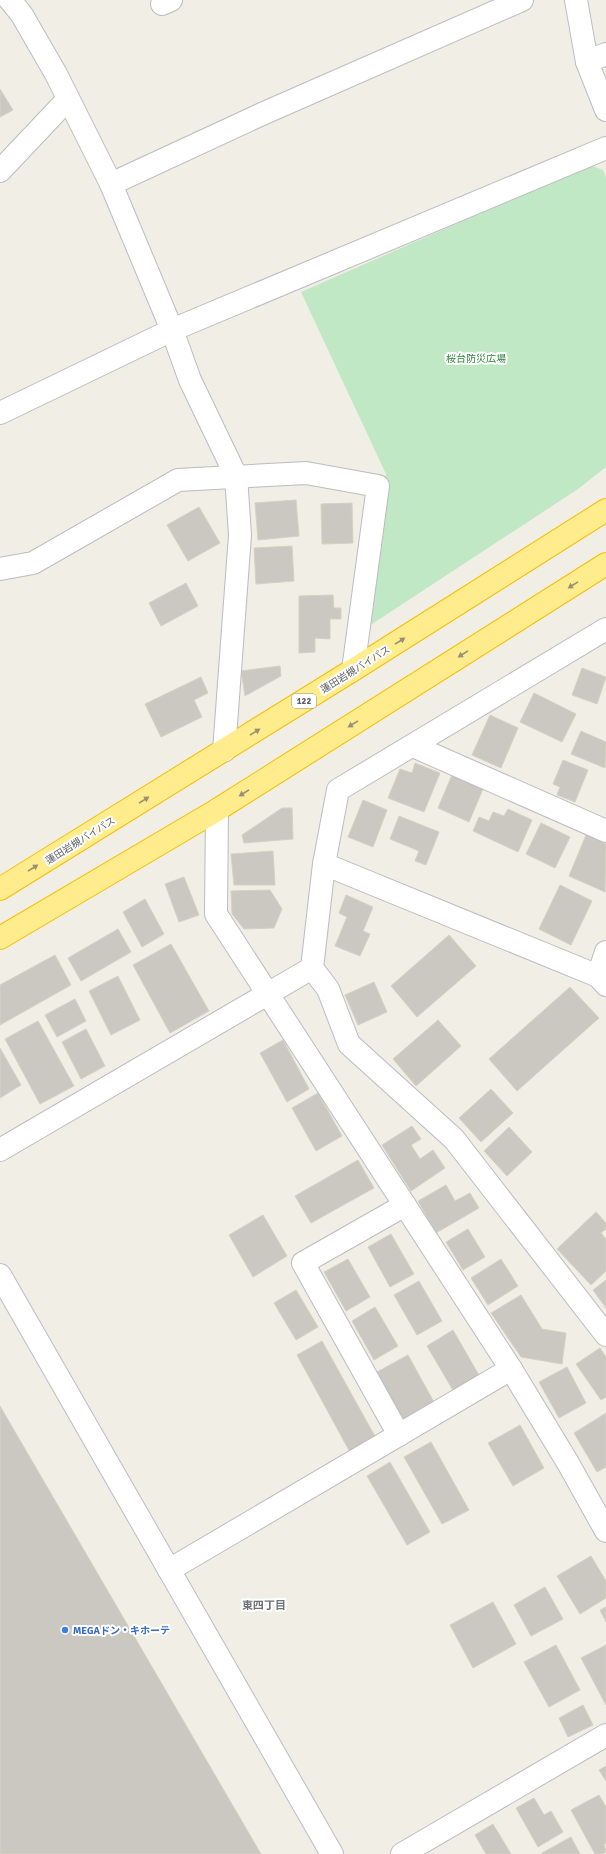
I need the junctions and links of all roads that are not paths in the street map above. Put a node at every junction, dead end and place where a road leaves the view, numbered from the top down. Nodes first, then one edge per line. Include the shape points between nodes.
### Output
1 (522, 0) edge
2 (576, 0) edge
3 (21, 5) edge
4 (596, 58) edge
5 (68, 99) junction
6 (606, 110) edge
7 (606, 148) edge
8 (0, 172) edge
9 (111, 184) junction
10 (172, 330) junction
11 (0, 413) edge
12 (236, 476) junction
13 (606, 510) edge
14 (606, 564) edge
15 (0, 570) edge
16 (606, 629) edge
17 (353, 670) junction
18 (412, 746) junction
19 (224, 751) junction
20 (217, 810) junction
21 (606, 831) edge
22 (324, 864) junction
23 (0, 889) edge
24 (0, 938) edge
25 (606, 952) edge
26 (312, 968) junction
27 (602, 981) edge
28 (267, 993) junction
29 (0, 1150) edge
30 (404, 1205) junction
31 (0, 1275) edge
32 (606, 1335) edge
33 (511, 1369) junction
34 (399, 1435) junction
35 (606, 1531) edge
36 (169, 1570) junction
37 (606, 1735) edge
38 (332, 1854) edge
39 (402, 1854) edge

1 - 9 street via 262,114
2 - 4 street
3 - 5 street
4 - 6 street
5 - 8 street
5 - 9 street
7 - 10 street
9 - 10 street
10 - 11 street
10 - 12 street via 190,380
12 - 15 street via 178,480 33,563
12 - 17 street via 306,473 378,486
12 - 19 street via 240,535
17 -> 13 highway, 蓮田岩槻バイパス / 122
14 -> 20 highway
16 - 18 street
19 -> 17 highway, 蓮田岩槻バイパス / 122
18 - 21 street
18 - 22 street via 338,790
23 -> 19 highway, 蓮田岩槻バイパス / 122
20 - 24 highway
20 - 28 street via 216,914
22 - 26 street
22 - 27 street
25 - 27 street
26 - 28 street
26 - 32 street via 328,989 349,1044 454,1139
28 - 29 street
28 - 30 street
30 - 33 street
30 - 34 street via 303,1263
31 - 36 street
33 - 34 street
33 - 35 street
34 - 36 street
36 - 38 street
37 - 39 street

